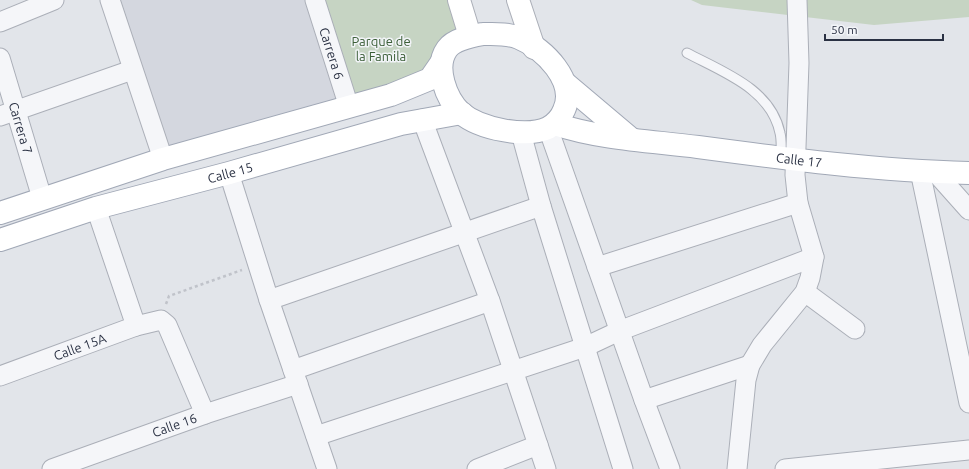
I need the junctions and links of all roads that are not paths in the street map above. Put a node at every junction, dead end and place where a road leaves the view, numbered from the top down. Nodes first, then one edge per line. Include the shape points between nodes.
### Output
1 (54, 0) edge
2 (110, 0) edge
3 (315, 0) edge
4 (459, 0) edge
5 (518, 0) edge
6 (797, 0) edge
7 (0, 22) edge
8 (470, 36) junction
9 (534, 48) junction
10 (687, 53) dead end
11 (0, 58) edge
12 (441, 64) junction
13 (132, 70) junction
14 (566, 84) junction
15 (349, 107) junction
16 (8, 113) edge
17 (462, 113) junction
18 (422, 120) junction
19 (551, 126) junction
20 (521, 133) junction
21 (630, 138) junction
22 (163, 159) junction
23 (788, 159) junction
24 (928, 172) junction
25 (229, 173) junction
26 (969, 173) edge
27 (42, 198) junction
28 (798, 203) junction
29 (541, 206) junction
30 (96, 208) junction
31 (969, 210) edge
32 (0, 213) edge
33 (465, 231) junction
34 (0, 240) edge
35 (814, 257) junction
36 (597, 267) junction
37 (805, 292) junction
38 (269, 300) junction
39 (490, 301) junction
40 (136, 326) junction
41 (855, 329) dead end
42 (619, 331) junction
43 (585, 347) junction
44 (750, 365) junction
45 (514, 372) junction
46 (0, 376) edge
47 (296, 377) junction
48 (644, 400) junction
49 (969, 403) edge
50 (204, 414) junction
51 (316, 436) junction
52 (538, 445) junction
53 (969, 450) edge
54 (52, 469) edge
55 (327, 469) edge
56 (477, 469) edge
57 (546, 469) edge
58 (623, 469) edge
59 (670, 469) edge
60 (737, 469) edge
61 (785, 469) edge

1 - 7 street
2 - 13 street
3 - 15 street, Carrera 6
4 - 8 main road
5 - 9 main road
6 - 23 street via 799,63
8 - 9 main road via 501,34 519,38
8 - 12 main road via 447,48
9 - 14 main road via 554,66
10 - 23 lane via 749,87 764,100 774,116
11 - 16 street, Carrera 7
12 - 15 main road via 435,74 424,82 391,96
12 - 17 main road via 448,94
13 - 16 street
13 - 22 street
14 - 19 main road via 566,106 562,115
14 - 21 main road
15 - 22 main road
16 - 27 street, Carrera 7
17 - 18 main road, Calle 15
17 - 20 main road via 498,129
18 - 25 main road, Calle 15
18 - 33 street
19 - 20 main road
19 - 21 main road, Calle 17
19 - 36 street
20 - 29 street
21 - 23 main road, Calle 17
22 - 27 main road
23 - 24 main road, Calle 17
23 - 28 street
24 - 26 main road, Calle 17
24 - 31 street
24 - 49 street
25 - 30 main road, Calle 15
25 - 38 street
27 - 32 main road
28 - 35 street
28 - 36 street
29 - 33 street
29 - 43 street
30 - 34 main road, Calle 15
30 - 40 street
33 - 38 street
33 - 39 street
35 - 37 street
35 - 42 street
36 - 42 street
37 - 41 street
37 - 44 street via 762,345
38 - 47 street
39 - 45 street
39 - 47 street, Calle 16
40 - 46 street, Calle 15A
40 - 50 street, Calle 15A via 152,321 164,323
42 - 43 street
42 - 48 street
43 - 45 street
43 - 58 street
44 - 48 street
44 - 60 street via 746,380
45 - 51 street
45 - 52 street
47 - 50 street, Calle 16
47 - 51 street
48 - 59 street
50 - 54 street, Calle 16
51 - 55 street
52 - 56 street
52 - 57 street
53 - 61 street

